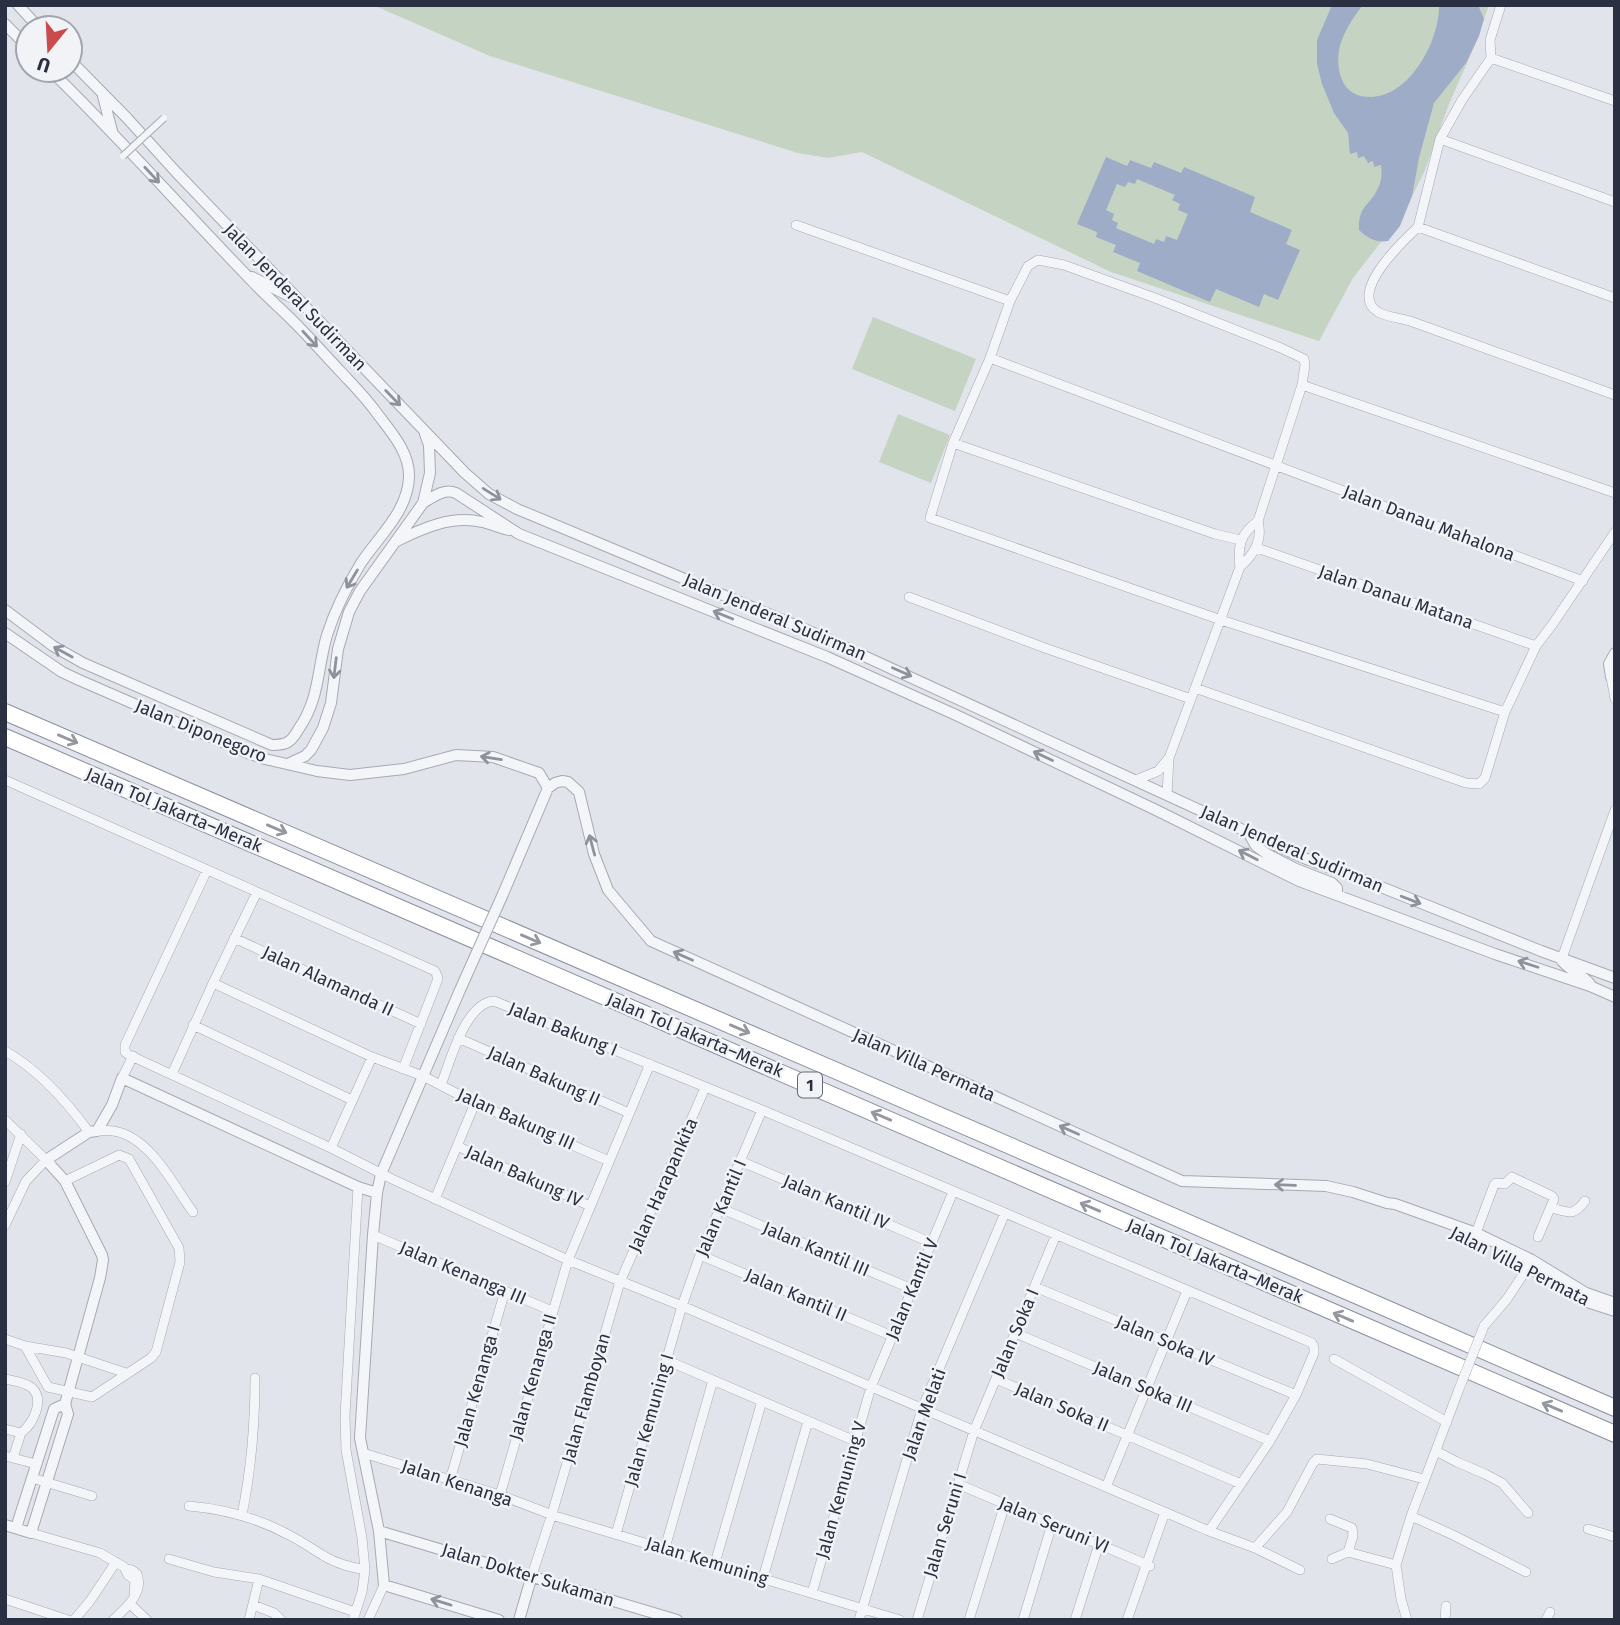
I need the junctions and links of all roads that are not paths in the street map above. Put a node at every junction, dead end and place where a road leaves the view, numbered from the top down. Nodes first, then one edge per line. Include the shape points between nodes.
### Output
1 (1502, 5) edge
2 (1491, 58) junction
3 (84, 74) edge
4 (64, 84) edge
5 (103, 93) junction
6 (1615, 101) edge
7 (164, 118) dead end
8 (112, 131) junction
9 (1440, 139) junction
10 (123, 156) dead end
11 (1615, 202) edge
12 (796, 225) dead end
13 (1418, 227) junction
14 (244, 272) junction
15 (1615, 298) edge
16 (1010, 301) junction
17 (301, 303) junction
18 (990, 358) junction
19 (1302, 385) junction
20 (1615, 395) edge
21 (424, 431) junction
22 (953, 443) junction
23 (1276, 466) junction
24 (465, 473) junction
25 (451, 491) junction
26 (1615, 493) edge
27 (423, 503) junction
28 (1258, 521) junction
29 (391, 523) joint
30 (1615, 531) edge
31 (519, 534) junction
32 (1240, 540) junction
33 (394, 542) junction
34 (1257, 548) junction
35 (1240, 567) junction
36 (1583, 581) junction
37 (909, 597) dead end
38 (5, 610) edge
39 (1221, 620) junction
40 (5, 633) edge
41 (1536, 646) junction
42 (1615, 653) edge
43 (1613, 675) edge
44 (1195, 688) junction
45 (1191, 699) junction
46 (1615, 699) edge
47 (5, 712) edge
48 (1505, 712) junction
49 (5, 737) edge
50 (1169, 758) junction
51 (288, 764) junction
52 (539, 773) junction
53 (5, 780) edge
54 (1136, 780) junction
55 (562, 781) junction
56 (548, 788) junction
57 (1167, 795) junction
58 (1615, 810) edge
59 (1248, 832) junction
60 (207, 870) junction
61 (257, 892) junction
62 (1337, 895) junction
63 (234, 938) junction
64 (1562, 958) junction
65 (1615, 978) edge
66 (213, 983) junction
67 (1590, 986) junction
68 (1615, 997) edge
69 (421, 1024) junction
70 (193, 1025) junction
71 (458, 1038) junction
72 (5, 1051) edge
73 (133, 1056) junction
74 (372, 1057) junction
75 (650, 1064) junction
76 (403, 1069) junction
77 (172, 1074) junction
78 (423, 1076) junction
79 (122, 1078) junction
80 (441, 1085) junction
81 (705, 1088) junction
82 (352, 1100) junction
83 (475, 1103) junction
84 (762, 1110) junction
85 (629, 1113) junction
86 (5, 1120) edge
87 (96, 1129) junction
88 (21, 1134) junction
89 (457, 1146) junction
90 (331, 1148) junction
91 (46, 1160) junction
92 (609, 1161) junction
93 (740, 1161) junction
94 (381, 1174) junction
95 (65, 1181) junction
96 (5, 1182) edge
97 (358, 1186) junction
98 (953, 1192) junction
99 (377, 1193) junction
100 (435, 1199) junction
101 (1585, 1201) dead end
102 (590, 1206) junction
103 (720, 1208) junction
104 (1551, 1208) junction
105 (193, 1212) dead end
106 (1005, 1213) junction
107 (5, 1225) edge
108 (373, 1235) junction
109 (1056, 1236) junction
110 (1475, 1236) junction
111 (1538, 1237) dead end
112 (932, 1242) junction
113 (700, 1255) junction
114 (568, 1260) junction
115 (1530, 1263) junction
116 (620, 1282) junction
117 (1035, 1287) junction
118 (912, 1289) junction
119 (505, 1291) junction
120 (1187, 1291) junction
121 (1615, 1303) edge
122 (682, 1306) junction
123 (552, 1311) junction
124 (1615, 1311) edge
125 (1015, 1333) junction
126 (892, 1336) junction
127 (5, 1339) edge
128 (1166, 1342) junction
129 (25, 1346) junction
130 (77, 1357) junction
131 (1334, 1359) dead end
132 (666, 1360) junction
133 (127, 1373) junction
134 (255, 1378) dead end
135 (5, 1379) edge
136 (996, 1379) junction
137 (713, 1380) junction
138 (871, 1387) junction
139 (1147, 1388) junction
140 (69, 1391) junction
141 (1296, 1395) junction
142 (762, 1401) junction
143 (65, 1404) junction
144 (1615, 1408) edge
145 (922, 1409) junction
146 (808, 1421) junction
147 (1447, 1422) junction
148 (5, 1429) edge
149 (974, 1431) junction
150 (21, 1433) junction
151 (1615, 1434) edge
152 (45, 1436) junction
153 (1127, 1436) junction
154 (60, 1441) junction
155 (855, 1441) junction
156 (1270, 1441) junction
157 (1436, 1451) junction
158 (363, 1453) junction
159 (9, 1457) edge
160 (36, 1464) junction
161 (32, 1478) junction
162 (1424, 1479) junction
163 (450, 1480) junction
164 (47, 1482) junction
165 (958, 1484) junction
166 (1241, 1484) junction
167 (1106, 1487) junction
168 (499, 1495) junction
169 (92, 1496) dead end
170 (1005, 1504) junction
171 (189, 1506) dead end
172 (1166, 1513) junction
173 (1528, 1513) dead end
174 (552, 1514) junction
175 (242, 1516) junction
176 (1410, 1516) junction
177 (1331, 1518) dead end
178 (1052, 1524) junction
179 (10, 1527) edge
180 (1588, 1529) dead end
181 (379, 1531) junction
182 (1209, 1531) junction
183 (31, 1533) junction
184 (617, 1534) junction
185 (1615, 1537) edge
186 (1099, 1544) junction
187 (665, 1548) junction
188 (1255, 1548) junction
189 (1348, 1552) junction
190 (169, 1559) dead end
191 (1332, 1559) dead end
192 (715, 1563) junction
193 (1148, 1565) junction
194 (1396, 1565) junction
195 (121, 1566) junction
196 (365, 1570) junction
197 (1300, 1570) dead end
198 (1526, 1572) dead end
199 (532, 1576) junction
200 (763, 1578) junction
201 (259, 1579) junction
202 (384, 1585) junction
203 (811, 1593) junction
204 (5, 1599) edge
205 (132, 1600) junction
206 (253, 1605) junction
207 (1446, 1606) dead end
208 (863, 1608) junction
209 (354, 1616) edge
210 (68, 1620) edge
211 (74, 1620) edge
212 (113, 1620) edge
213 (146, 1620) edge
214 (249, 1620) edge
215 (281, 1620) edge
216 (368, 1620) edge
217 (499, 1620) edge
218 (519, 1620) edge
219 (677, 1620) edge
220 (859, 1620) edge
221 (900, 1620) edge
222 (917, 1620) edge
223 (969, 1620) edge
224 (1023, 1620) edge
225 (1075, 1620) edge
226 (1129, 1620) edge
227 (1406, 1620) edge
228 (1446, 1620) edge

1 - 2 street via 1490,40
2 - 6 street
2 - 9 street
3 - 5 street, Jalan Jenderal Sudirman
4 - 8 street, Jalan Jenderal Sudirman
5 - 8 street
5 - 17 street, Jalan Jenderal Sudirman
7 - 10 street, bridge
8 -> 14 street, Jalan Jenderal Sudirman
9 - 11 street
9 - 13 street
12 - 16 street
13 - 15 street
13 - 20 street via 1375,276 1369,299 1375,309
14 - 17 street
14 -> 29 street, Jalan Jenderal Sudirman via 364,397 406,454 408,489
16 - 18 street
16 - 19 street via 1028,266 1038,260 1065,265 1300,356 1305,362
17 -> 21 street, Jalan Jenderal Sudirman
18 - 22 street
18 - 23 street, Jalan Danau Mahalona
19 - 23 street
19 - 26 street
21 - 24 street, Jalan Jenderal Sudirman
21 - 27 street, Jalan Diponegoro via 430,473
22 - 32 street
22 - 39 street via 930,518
23 - 28 street
23 - 36 street, Jalan Danau Mahalona
24 - 25 street via 454,479
24 -> 54 street, Jalan Jenderal Sudirman via 489,494 517,509 814,633
25 - 27 street
25 - 31 street, Jalan Jenderal Sudirman
27 - 33 street, Jalan Diponegoro
28 - 32 street
28 - 34 street
29 -> 38 street, Jalan Diponegoro via 344,592 324,646 314,701 291,741 283,744 272,745 83,663
30 - 36 street
31 - 33 street via 480,522 454,520
62 -> 31 street, Jalan Jenderal Sudirman via 1298,881 1145,804 827,657
32 - 35 street
33 -> 51 street, Jalan Diponegoro via 349,612 323,728 311,750
34 - 35 street
34 - 41 street, Jalan Danau Matana
35 - 39 street
36 - 41 street
37 - 45 street
39 - 44 street
39 - 48 street
40 - 51 street, Jalan Diponegoro via 79,680 244,752
41 - 48 street
42 - 43 street via 1609,664
43 - 46 street
44 - 45 street
44 - 48 street via 1474,785 1485,778
45 - 50 street
47 -> 144 highway, Jalan Tol Jakarta–Merak / 1
151 -> 49 highway, Jalan Tol Jakarta–Merak / 1
50 - 54 street via 1158,771
50 - 57 street
52 -> 51 street via 493,757 456,755 404,769 350,775
52 - 55 street
52 - 56 street
53 - 60 street
54 - 57 street, Jalan Jenderal Sudirman
55 - 56 street
110 -> 55 street, Jalan Villa Permata via 1326,1186 1182,1181 651,941 608,890 579,792
56 - 78 street, bridge
57 - 59 street, Jalan Jenderal Sudirman
58 - 64 street
59 - 62 street via 1267,854 1332,883 1338,888
59 -> 64 street, Jalan Jenderal Sudirman
60 - 61 street
60 - 73 street via 125,1045 125,1052
61 - 63 street
61 - 69 street via 435,971 438,978
67 -> 62 street, Jalan Jenderal Sudirman
63 - 66 street
63 - 69 street, Jalan Alamanda II
64 - 65 street, Jalan Jenderal Sudirman
64 - 67 street
66 - 70 street
66 - 74 street, Jalan Bakung III
67 - 68 street, Jalan Jenderal Sudirman
69 - 76 street
70 - 77 street
70 - 82 street
71 - 75 street, Jalan Bakung I via 472,1015 494,1001
71 - 80 street, Jalan Bakung I
71 - 85 street, Jalan Bakung II
72 - 87 street
73 - 77 street
73 - 79 street
74 - 76 street, Jalan Bakung III
74 - 82 street
75 - 81 street, Jalan Bakung I
75 - 85 street
76 - 78 street, Jalan Bakung III
77 - 90 street
78 - 80 street, Jalan Bakung III
78 - 94 street
79 - 87 street
79 - 97 street
80 - 83 street, Jalan Bakung III
81 - 84 street, Jalan Bakung I
81 - 116 street, Jalan Harapankita
82 - 90 street
83 - 89 street
83 - 92 street, Jalan Bakung III
84 - 93 street, Jalan Kantil I
84 - 98 street, Jalan Bakung I
85 - 92 street
86 - 88 street
87 - 91 street
87 - 105 street via 126,1134 150,1151
88 - 91 street
88 - 96 street
89 - 100 street
89 - 102 street, Jalan Bakung IV
90 - 94 street
91 - 95 street
91 - 107 street via 26,1181
92 - 102 street
93 - 103 street, Jalan Kantil I
93 - 112 street, Jalan Kantil IV
94 - 99 street
94 - 100 street
95 - 130 street via 103,1260
95 - 133 street via 119,1154 124,1156 179,1248 180,1262 156,1352
97 - 99 street
97 - 196 street via 345,1416
98 - 106 street, Jalan Bakung I
98 - 112 street, Jalan Kantil V
99 - 108 street
100 - 114 street
101 - 104 street via 1573,1213
102 - 114 street
103 - 113 street, Jalan Kantil I
103 - 118 street, Jalan Kantil III
104 - 110 street via 1552,1196 1510,1177 1504,1184 1494,1185
104 - 111 street
106 - 109 street, Jalan Bakung I
106 - 145 street, Jalan Melati
108 - 119 street, Jalan Kenanga III
108 - 158 street via 360,1438
109 - 117 street, Jalan Soka I
109 - 120 street, Jalan Bakung I
110 - 115 street, Jalan Villa Permata
112 - 118 street, Jalan Kantil V
113 - 122 street, Jalan Kantil I
113 - 126 street, Jalan Kantil II
114 - 116 street
114 - 123 street, Jalan Kenanga II
115 - 121 street, Jalan Villa Permata
115 - 124 street, Jalan Villa Permata via 1584,1301
115 - 147 street, bridge via 1484,1326
116 - 122 street
116 - 174 street, Jalan Flamboyan
117 - 125 street, Jalan Soka I
117 - 128 street, Jalan Soka IV
118 - 126 street, Jalan Kantil V
119 - 123 street, Jalan Kenanga III
119 - 163 street, Jalan Kenanga I
120 - 128 street, Jalan Soka II
120 - 141 street, Jalan Bakung I via 1312,1343 1314,1353
122 - 132 street, Jalan Kemuning I
122 - 138 street
123 - 168 street, Jalan Kenanga II
125 - 136 street, Jalan Soka I
125 - 139 street, Jalan Soka III
126 - 138 street, Jalan Kantil V
127 - 129 street
128 - 139 street, Jalan Soka II
128 - 141 street, Jalan Soka IV
129 - 130 street
129 - 140 street via 48,1387
130 - 133 street
130 - 140 street
131 - 147 street
132 - 137 street
132 - 184 street, Jalan Kemuning I
133 - 140 street via 92,1396
134 - 175 street via 255,1422
135 - 150 street via 26,1385 37,1396 33,1419
136 - 149 street, Jalan Soka I
136 - 153 street, Jalan Soka II
137 - 142 street
137 - 187 street
138 - 145 street
138 - 155 street, Jalan Kemuning V
139 - 153 street, Jalan Soka II
139 - 156 street, Jalan Soka III
140 - 143 street
141 - 156 street
142 - 146 street
142 - 192 street
143 - 152 street via 54,1409
143 - 154 street via 68,1413
145 - 149 street
145 - 208 street, Jalan Melati
146 - 155 street
146 - 200 street
147 - 157 street
148 - 150 street
149 - 165 street, Jalan Seruni I
149 - 167 street
150 - 159 street
152 - 154 street
152 - 160 street
153 - 166 street, Jalan Soka II
153 - 167 street, Jalan Soka II
154 - 164 street
155 - 203 street, Jalan Kemuning V
156 - 166 street
157 - 162 street
157 - 173 street via 1502,1483
158 - 163 street, Jalan Kenanga
158 - 181 street
159 - 160 street
160 - 161 street
161 - 164 street
161 - 179 street
162 - 176 street
162 - 188 street via 1367,1464 1317,1459 1287,1512
163 - 168 street, Jalan Kenanga
164 - 169 street
164 - 183 street
165 - 170 street, Jalan Seruni VI
165 - 222 street, Jalan Seruni I
166 - 182 street
167 - 172 street
168 - 174 street, Jalan Kenanga
170 - 178 street, Jalan Seruni VI
170 - 223 street
171 - 175 street
172 - 182 street
172 - 193 street
174 - 184 street, Jalan Kemuning
174 - 199 street, Jalan Flamboyan
175 - 196 street via 288,1534 340,1564
176 - 194 street
176 - 198 street
177 - 189 street via 1352,1528
178 - 186 street, Jalan Seruni VI
178 - 224 street
179 - 183 street
180 - 185 street
181 - 199 street, Jalan Dokter Sukaman
181 - 202 street
182 - 188 street
183 - 195 street via 100,1553
184 - 187 street, Jalan Kemuning
186 - 193 street, Jalan Seruni VI
186 - 225 street
187 - 192 street, Jalan Kemuning
188 - 197 street
189 - 191 street
189 - 194 street
190 - 201 street
192 - 200 street, Jalan Kemuning
193 - 226 street
194 - 227 street
195 - 205 street via 138,1576
195 - 211 street
196 - 209 street
199 - 218 street
199 - 219 street, Jalan Dokter Sukaman
200 - 203 street, Jalan Kemuning
201 - 206 street
201 - 209 street
202 - 216 street
217 -> 202 street
203 - 208 street, Jalan Kemuning
204 - 210 street
205 - 212 street
205 - 213 street
206 - 214 street
206 - 215 street
207 - 228 street
208 - 220 street, Jalan Melati
208 - 221 street, Jalan Kemuning

